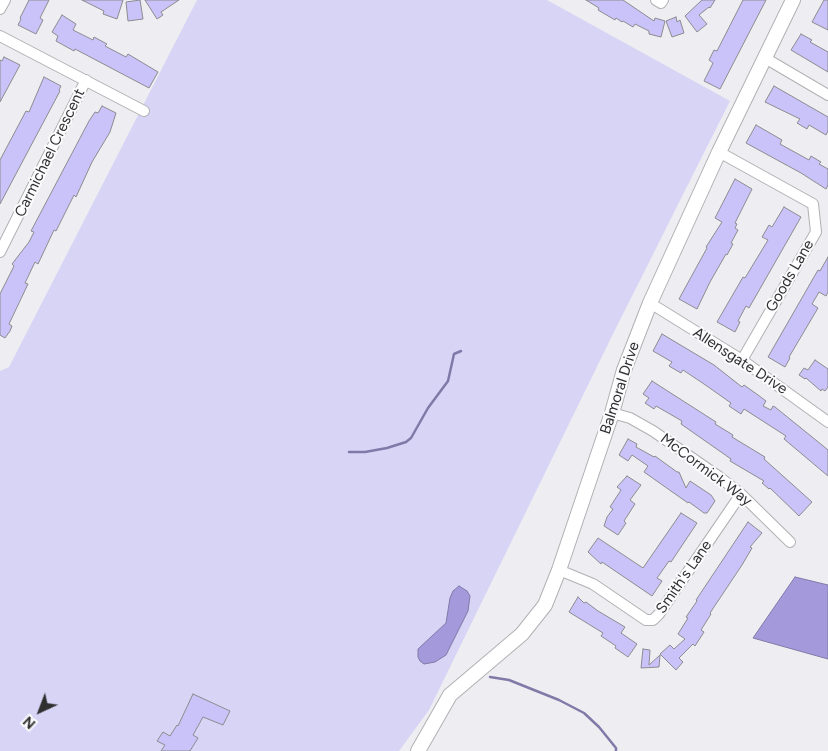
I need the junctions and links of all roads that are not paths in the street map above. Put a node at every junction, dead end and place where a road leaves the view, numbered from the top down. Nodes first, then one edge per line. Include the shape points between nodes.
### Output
1 (5, 0) edge
2 (656, 0) edge
3 (663, 0) edge
4 (793, 0) edge
5 (0, 9) edge
6 (0, 36) edge
7 (765, 58) junction
8 (86, 80) junction
9 (828, 95) edge
10 (144, 111) dead end
11 (719, 152) junction
12 (0, 252) edge
13 (650, 303) junction
14 (742, 360) junction
15 (612, 413) junction
16 (828, 422) edge
17 (741, 494) junction
18 (790, 542) dead end
19 (560, 570) junction
20 (418, 751) edge

1 - 5 street
2 - 3 street via 661,3
4 - 7 street, Balmoral Drive
6 - 8 street
7 - 9 street
7 - 11 street, Balmoral Drive
8 - 10 street
8 - 12 street, Carmichael Crescent
11 - 13 street, Balmoral Drive
11 - 14 street, Goods Lane via 812,204 816,232
13 - 14 street, Allensgate Drive
13 - 15 street, Balmoral Drive via 624,370
14 - 16 street, Allensgate Drive
15 - 17 street, McCormick Way via 630,418 653,431
15 - 19 street, Balmoral Drive
17 - 18 street, McCormick Way
17 - 19 street, Smith's Lane via 653,620 646,620 593,584
19 - 20 street, Balmoral Drive via 545,605 522,634 450,695

